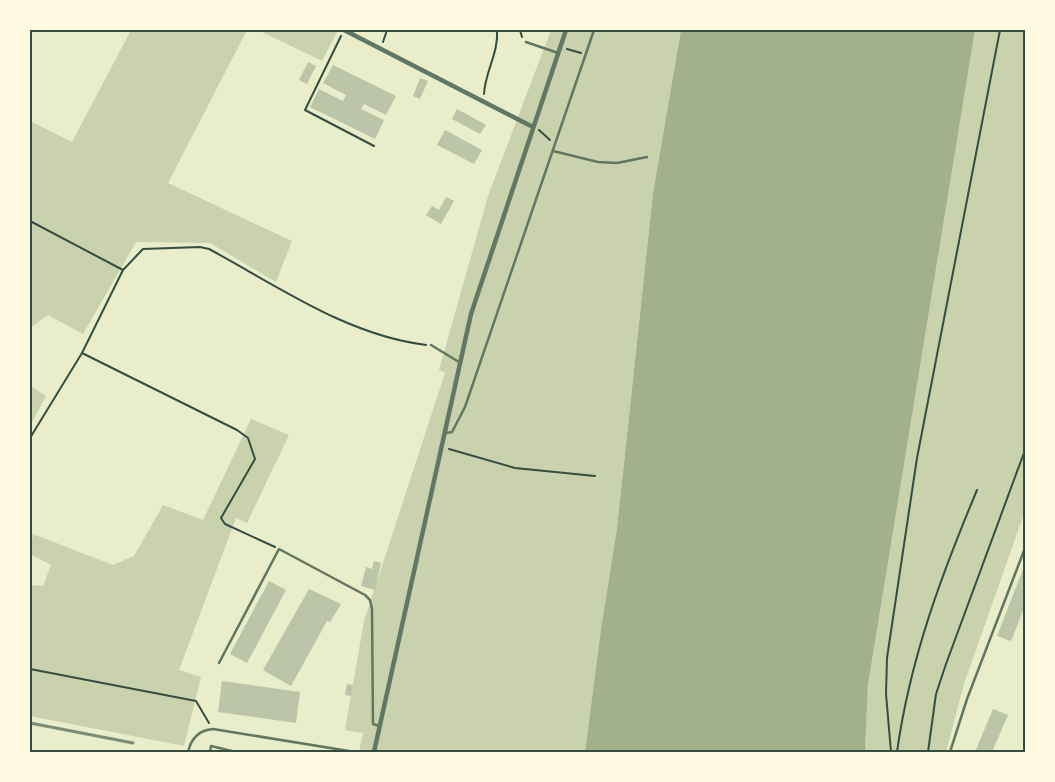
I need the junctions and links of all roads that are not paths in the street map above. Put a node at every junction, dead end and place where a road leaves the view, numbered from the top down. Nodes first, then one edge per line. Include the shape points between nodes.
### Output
1 (344, 30) edge
2 (566, 30) edge
3 (594, 30) edge
4 (526, 42) dead end
5 (559, 50) junction
6 (533, 127) junction
7 (553, 151) junction
8 (647, 156) dead end
9 (431, 346) road end
10 (459, 362) junction
11 (444, 434) junction
12 (1025, 548) edge
13 (219, 663) dead end
14 (379, 726) junction
15 (320, 746) junction
16 (188, 752) edge
17 (210, 752) edge
18 (236, 752) edge
19 (318, 752) edge
20 (355, 752) edge
21 (374, 752) edge
22 (950, 752) edge

1 - 6 street
2 - 5 street
3 - 7 lane
4 - 5 lane
5 - 6 street
6 - 10 street via 471,314
7 - 8 lane via 598,162 617,163
7 - 11 lane via 465,407 452,432
9 - 10 lane
10 - 11 street
11 - 14 street
12 - 22 lane
13 - 14 lane via 280,549 370,600 374,724
14 - 21 street
15 - 16 lane via 213,729 195,737
15 - 19 lane
15 - 20 lane
17 - 18 lane via 211,746

